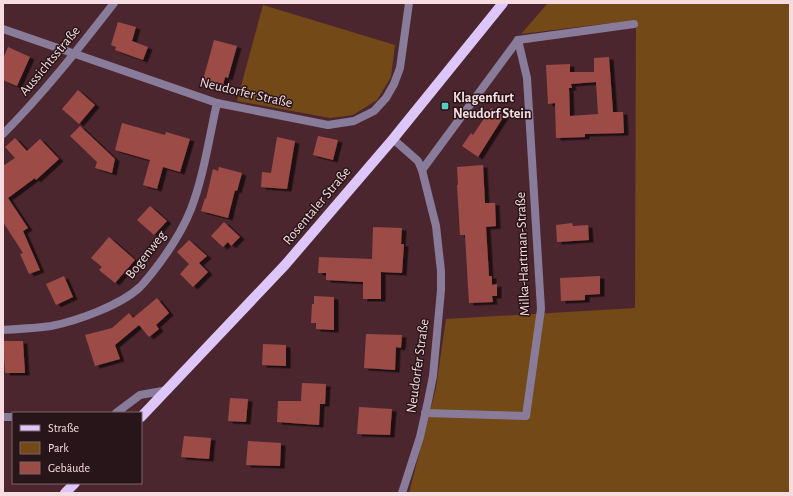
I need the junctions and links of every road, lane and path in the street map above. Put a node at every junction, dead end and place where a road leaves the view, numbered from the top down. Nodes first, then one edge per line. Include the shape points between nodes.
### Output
1 (114, 3) edge
2 (409, 3) edge
3 (503, 3) edge
4 (634, 24) dead end
5 (3, 30) edge
6 (518, 40) junction
7 (75, 53) junction
8 (217, 103) junction
9 (3, 134) edge
10 (393, 139) junction
11 (422, 170) junction
12 (3, 330) edge
13 (168, 390) junction
14 (117, 412) edge
15 (426, 413) junction
16 (142, 416) edge
17 (74, 484) edge
18 (65, 493) edge
19 (402, 493) edge

1 - 7 street, Aussichtsstraße
2 - 8 street, Neudorfer Straße via 400,68 386,98 374,111 354,121 328,125
3 - 10 main road, Rosentaler Straße
4 - 6 street
5 - 7 street, Neudorfer Straße
6 - 11 street
6 - 15 street, Milka-Hartman-Straße via 527,78 541,309 526,416
7 - 8 street, Neudorfer Straße
7 - 9 street, Aussichtsstraße
8 - 12 street, Bogenweg via 191,210 166,254 140,287 120,301 100,310 52,326
10 - 11 street, Neudorfer Straße via 418,161
10 - 13 main road, Rosentaler Straße via 285,265
11 - 15 street, Neudorfer Straße via 436,226 441,271 432,376
13 - 14 street via 140,395
13 - 16 main road, Rosentaler Straße
15 - 19 street, Neudorfer Straße
17 - 18 main road

